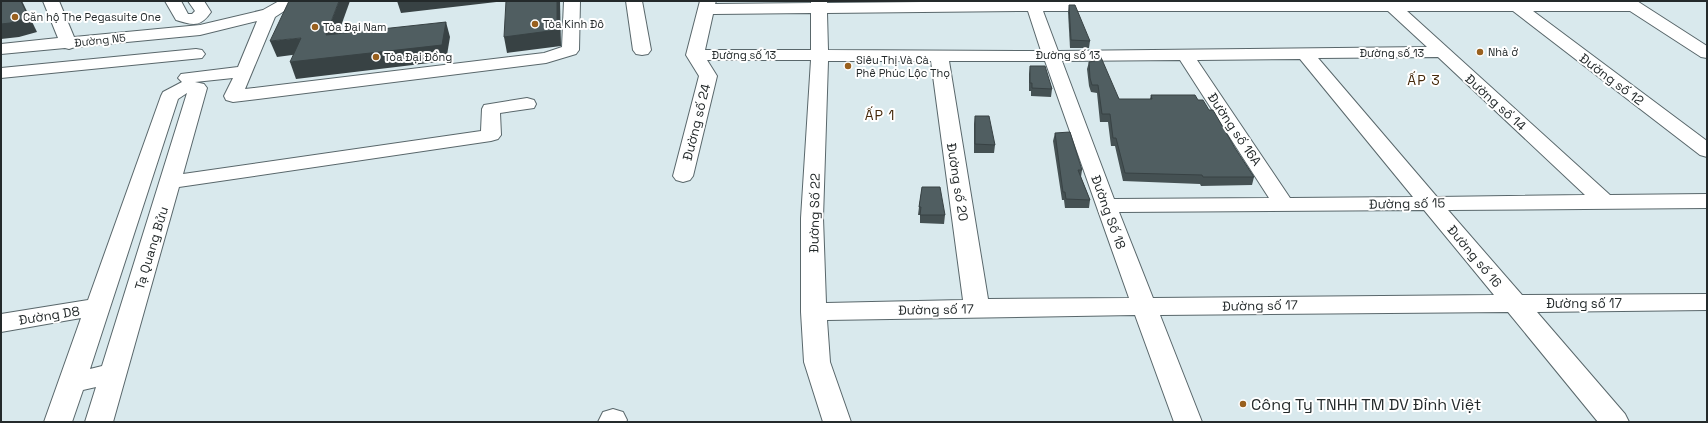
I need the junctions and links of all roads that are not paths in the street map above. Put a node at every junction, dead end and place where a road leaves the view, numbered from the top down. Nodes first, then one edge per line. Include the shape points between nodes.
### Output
1 (51, 1) edge
2 (173, 1) edge
3 (196, 1) edge
4 (290, 1) edge
5 (572, 1) edge
6 (634, 1) edge
7 (1630, 3) edge
8 (819, 4) edge
9 (1033, 4) edge
10 (1391, 4) edge
11 (707, 5) edge
12 (1517, 6) junction
13 (268, 14) junction
14 (197, 25) junction
15 (69, 44) junction
16 (1, 49) edge
17 (642, 50) dead end
18 (1441, 52) junction
19 (1304, 53) junction
20 (1707, 53) edge
21 (196, 54) junction
22 (1185, 54) junction
23 (695, 55) junction
24 (820, 55) junction
25 (939, 55) junction
26 (1052, 56) junction
27 (246, 71) junction
28 (1, 73) edge
29 (185, 82) junction
30 (527, 104) dead end
31 (1707, 151) edge
32 (682, 176) dead end
33 (170, 182) junction
34 (1707, 201) edge
35 (1605, 202) junction
36 (1431, 203) junction
37 (1284, 204) junction
38 (1106, 206) junction
39 (1707, 302) edge
40 (1515, 303) junction
41 (1144, 306) junction
42 (97, 307) junction
43 (977, 308) junction
44 (814, 312) junction
45 (1, 323) edge
46 (114, 373) junction
47 (71, 384) junction
48 (58, 422) edge
49 (99, 422) edge
50 (837, 422) edge
51 (1188, 422) edge
52 (1615, 422) edge

1 - 15 street
2 - 14 street via 182,17
3 - 14 street via 203,12
4 - 13 street, Đường N5
5 - 27 street via 570,50 546,58 234,96
6 - 17 street
7 - 12 street
7 - 20 street
8 - 9 street
8 - 11 street
8 - 24 street, Đường Số 22
9 - 10 street
9 - 26 street, Đường Số 18
10 - 12 street
10 - 18 street, Đường số 14
11 - 23 street
12 - 31 street, Đường số 12
13 - 14 street, Đường N5
13 - 27 street
14 - 15 street, Đường N5
14 - 21 street
15 - 16 street, Đường N5
18 - 19 street, Đường số 13
18 - 35 street, Đường số 14
19 - 22 street, Đường số 13
19 - 36 street, Đường số 16
21 - 28 street
21 - 29 street
22 - 26 street, Đường số 13
22 - 37 street, Đường số 16A
23 - 24 street, Đường số 13
23 - 32 street, Đường số 24 via 708,76
24 - 25 street, Đường số 13
24 - 44 street, Đường Số 22 via 812,218
25 - 26 street, Đường số 13
25 - 43 street, Đường số 20
26 - 38 street, Đường Số 18
27 - 29 street
29 - 33 street, Tạ Quang Bửu via 198,88
29 - 42 street via 170,96
30 - 33 street via 490,109 490,135
33 - 46 street, Tạ Quang Bửu
34 - 35 street, Đường số 15
35 - 36 street, Đường số 15
36 - 37 street, Đường số 15
36 - 40 street, Đường số 16
37 - 38 street, Đường số 15
38 - 41 street, Đường Số 18
39 - 40 street, Đường số 17
40 - 41 street, Đường số 17
40 - 52 street, Đường số 16
41 - 43 street, Đường số 17
41 - 51 street, Đường Số 18
42 - 45 street, Đường D8
42 - 47 street
43 - 44 street, Đường số 17
44 - 50 street, Đường Số 22 via 817,362
46 - 47 street
46 - 49 street, Tạ Quang Bửu
47 - 48 street

